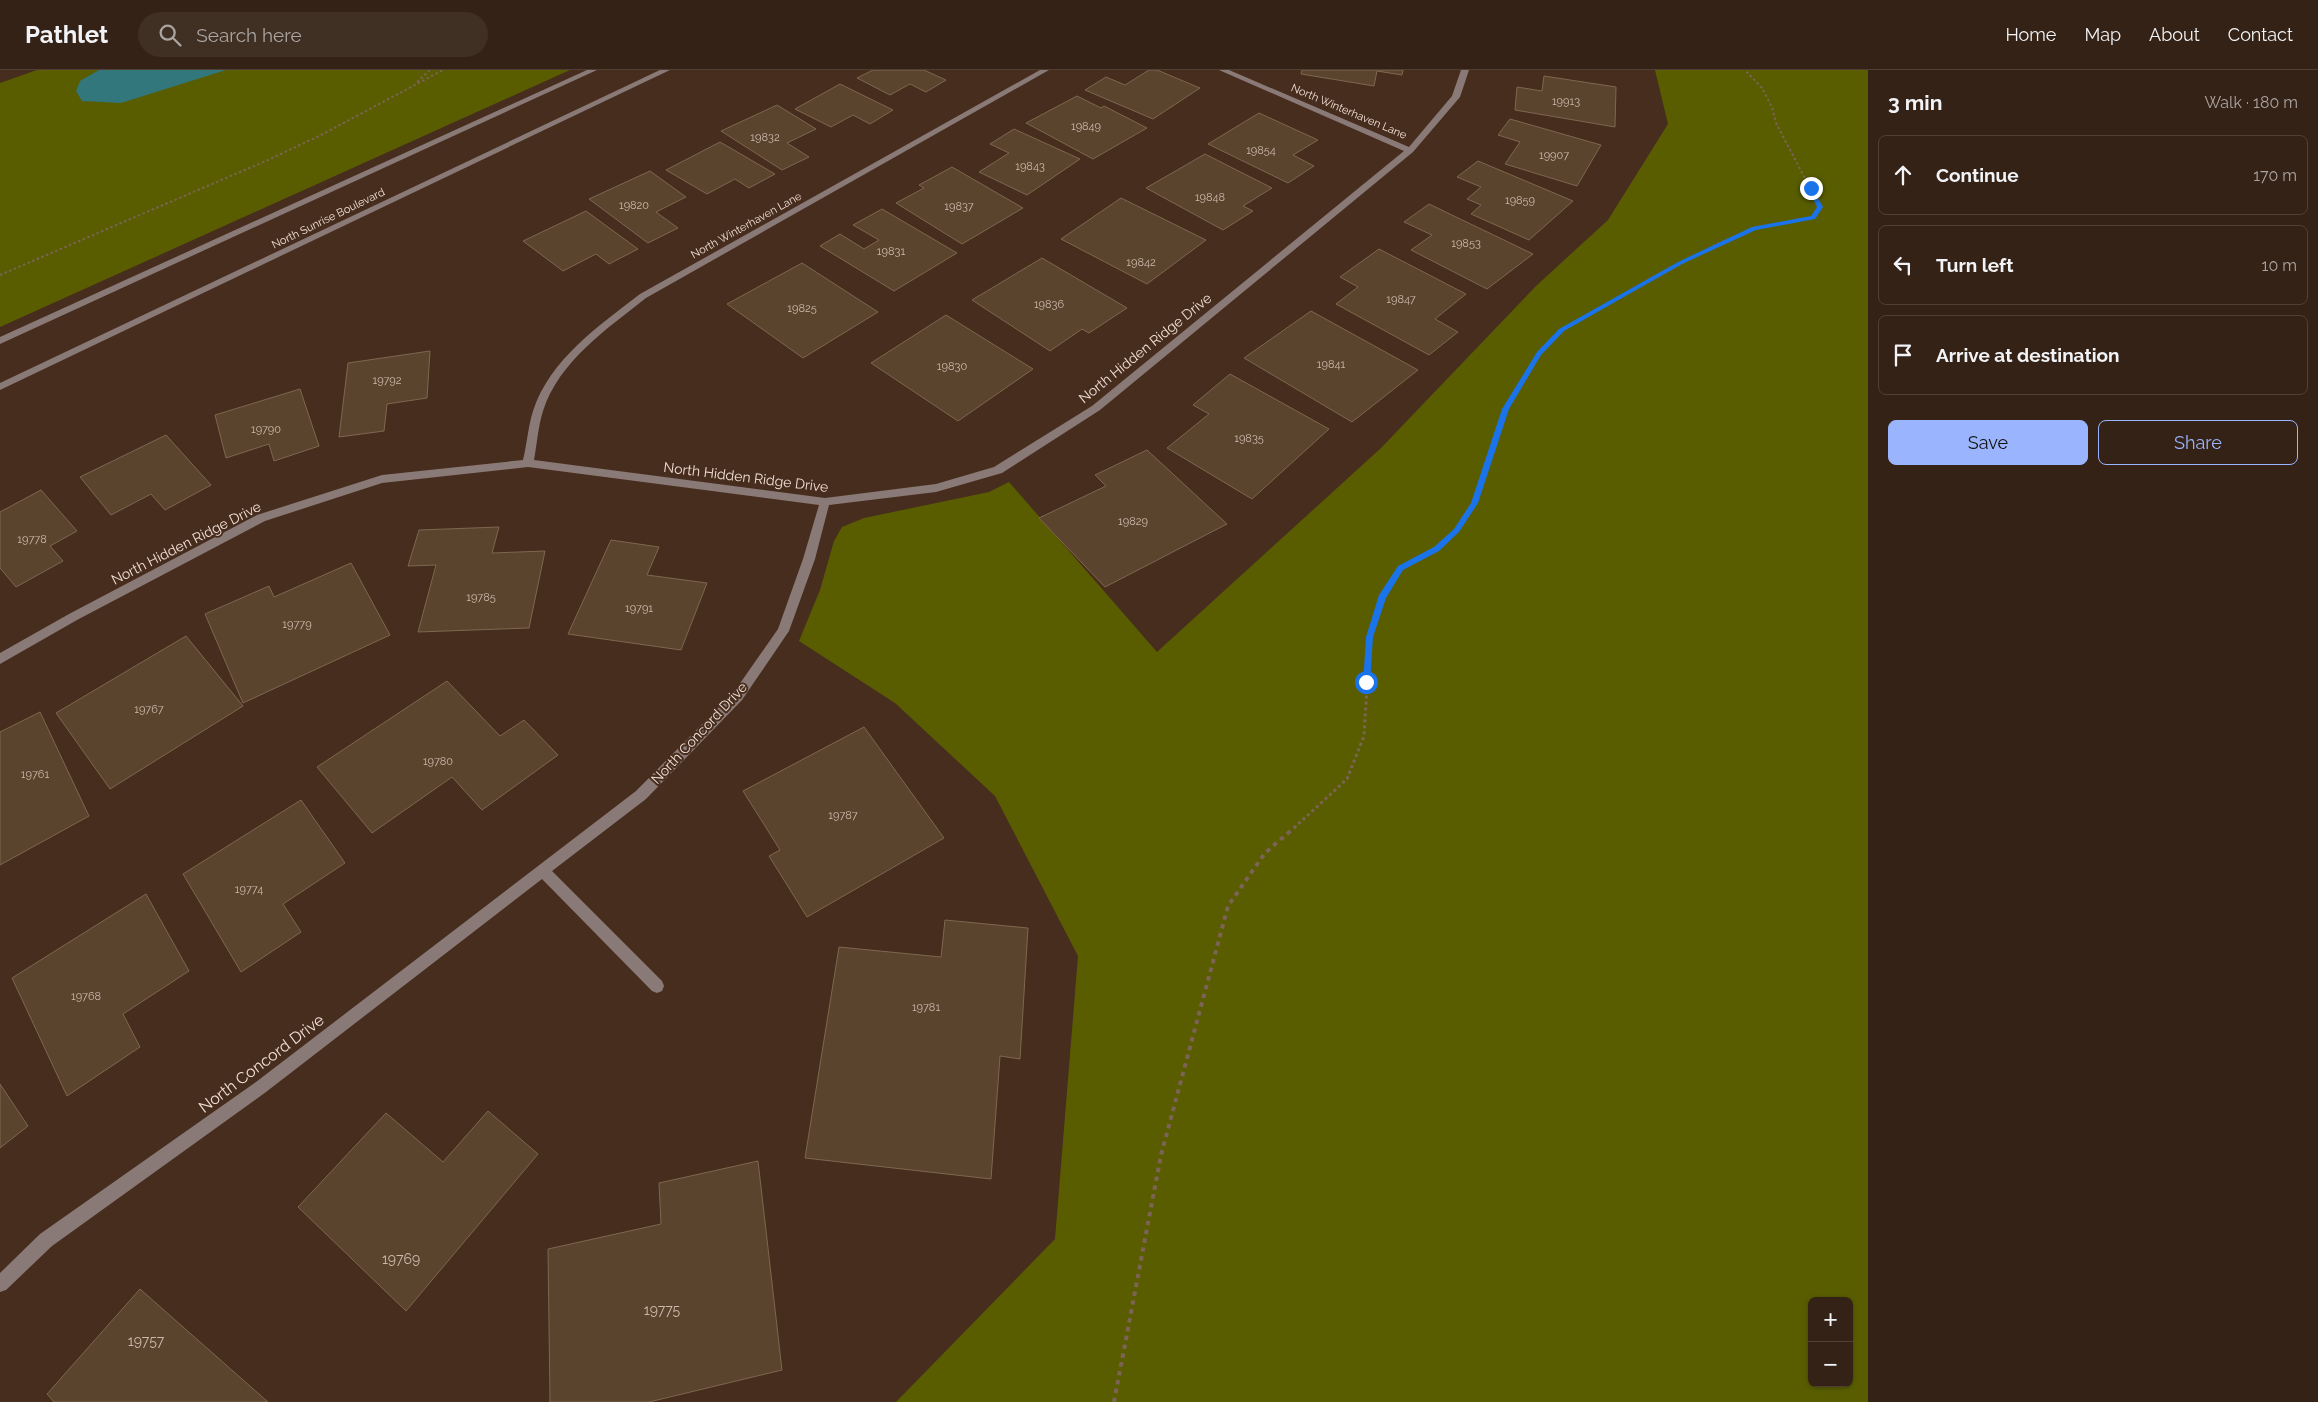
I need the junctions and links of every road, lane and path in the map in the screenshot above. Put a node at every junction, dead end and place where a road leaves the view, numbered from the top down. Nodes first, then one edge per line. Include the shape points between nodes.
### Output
1 (430, 70) edge
2 (443, 70) edge
3 (593, 70) edge
4 (666, 70) edge
5 (1045, 70) edge
6 (1223, 70) edge
7 (1465, 70) edge
8 (1745, 70) edge
9 (413, 85) junction
10 (1410, 150) junction
11 (0, 276) edge
12 (0, 341) edge
13 (0, 388) edge
14 (528, 464) junction
15 (825, 502) junction
16 (0, 659) edge
17 (542, 870) junction
18 (657, 986) dead end
19 (0, 1284) edge
20 (1114, 1402) edge

1 - 9 path
2 - 9 path
3 - 12 street, North Sunrise Boulevard
4 - 13 street, North Sunrise Boulevard
5 - 14 street, North Winterhaven Lane via 643,296 590,338 563,367 540,404
6 - 10 street, North Winterhaven Lane
7 - 10 street, North Hidden Ridge Drive via 1456,97
8 - 20 path via 1765,94 1776,123 1820,207 1813,217 1754,228 1717,244 1561,330 1539,354 1506,409 1475,503 1456,531 1436,549 1401,568 1382,597 1370,637 1364,736 1347,778 1264,854 1228,906 1162,1155
9 - 11 path via 268,160
10 - 15 street, North Hidden Ridge Drive via 1096,408 998,470 936,488
14 - 15 street, North Hidden Ridge Drive
14 - 16 street, North Hidden Ridge Drive via 382,479 261,518
15 - 17 street, North Concord Drive via 783,631 738,696 641,795
17 - 18 street
17 - 19 street, North Concord Drive via 261,1087 46,1240

